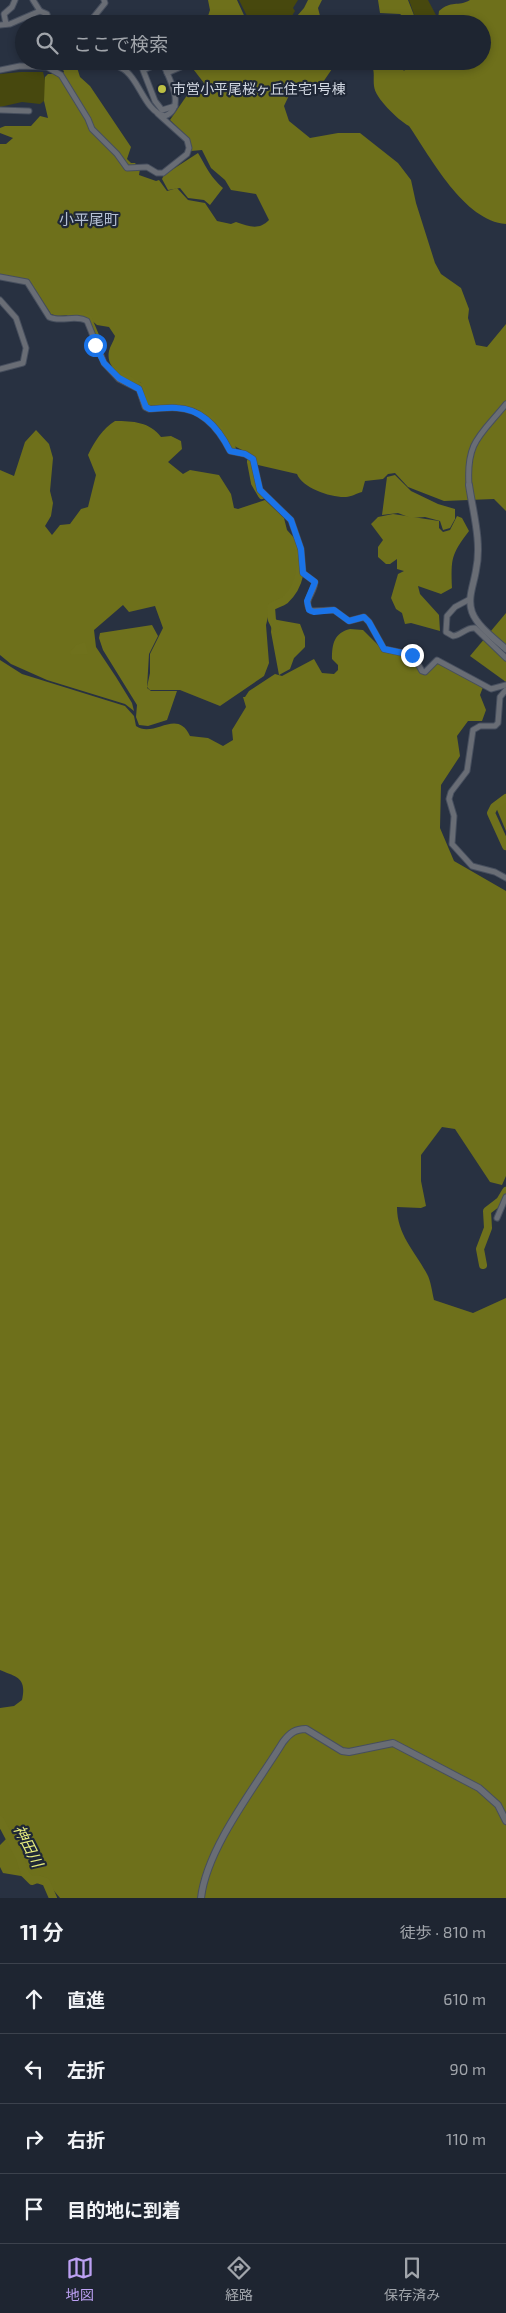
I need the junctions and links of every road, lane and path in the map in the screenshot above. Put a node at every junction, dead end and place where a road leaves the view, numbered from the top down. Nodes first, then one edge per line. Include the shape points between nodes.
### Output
1 (15, 0) edge
2 (32, 0) edge
3 (104, 0) edge
4 (40, 11) junction
5 (29, 15) edge
6 (47, 15) edge
7 (95, 15) edge
8 (15, 20) edge
9 (3, 24) edge
10 (15, 67) edge
11 (0, 70) edge
12 (51, 70) edge
13 (59, 70) edge
14 (123, 70) edge
15 (144, 70) edge
16 (165, 70) edge
17 (173, 70) edge
18 (62, 72) dead end
19 (167, 74) junction
20 (175, 106) junction
21 (0, 110) edge
22 (29, 111) dead end
23 (158, 114) junction
24 (0, 277) edge
25 (0, 300) edge
26 (0, 369) edge
27 (506, 404) edge
28 (469, 485) joint
29 (470, 599) junction
30 (506, 649) edge
31 (506, 658) edge
32 (506, 685) edge
33 (506, 690) edge
34 (506, 878) edge
35 (506, 1197) edge
36 (497, 1218) dead end
37 (506, 1821) edge
38 (201, 1898) edge

1 - 9 street via 4,14
2 - 4 street
3 - 7 street
4 - 5 street
4 - 6 street
8 - 9 street
10 - 11 street
12 - 23 street via 65,80 92,129 127,168 147,167 163,173 187,154 187,140
13 - 18 street
14 - 23 street
15 - 20 street via 155,101 162,110
16 - 19 street
17 - 19 street
19 - 20 street via 176,99
20 - 23 street via 168,115
21 - 22 street
24 - 32 street via 27,282 54,320 82,318 86,321 104,363 119,378 139,389 146,407 188,409 198,413 222,436 230,451 253,459 260,490 291,520 301,549 303,573 315,584 307,601 311,612 334,610 349,621 364,617 384,649 412,655 422,671 425,672 437,660 491,689
25 - 26 street via 14,313 26,348 23,362
27 - 28 street via 477,438 468,465
28 - 29 street via 478,554
29 - 30 street via 474,616
29 - 31 street via 447,616 446,632 457,636 476,628
33 - 34 street via 500,697 498,723 473,730 467,771 449,799 454,816 452,844 472,866
35 - 36 street
37 - 38 street via 498,1806 479,1788 393,1744 342,1751 306,1729 300,1729 289,1734 283,1742 240,1810 211,1864

